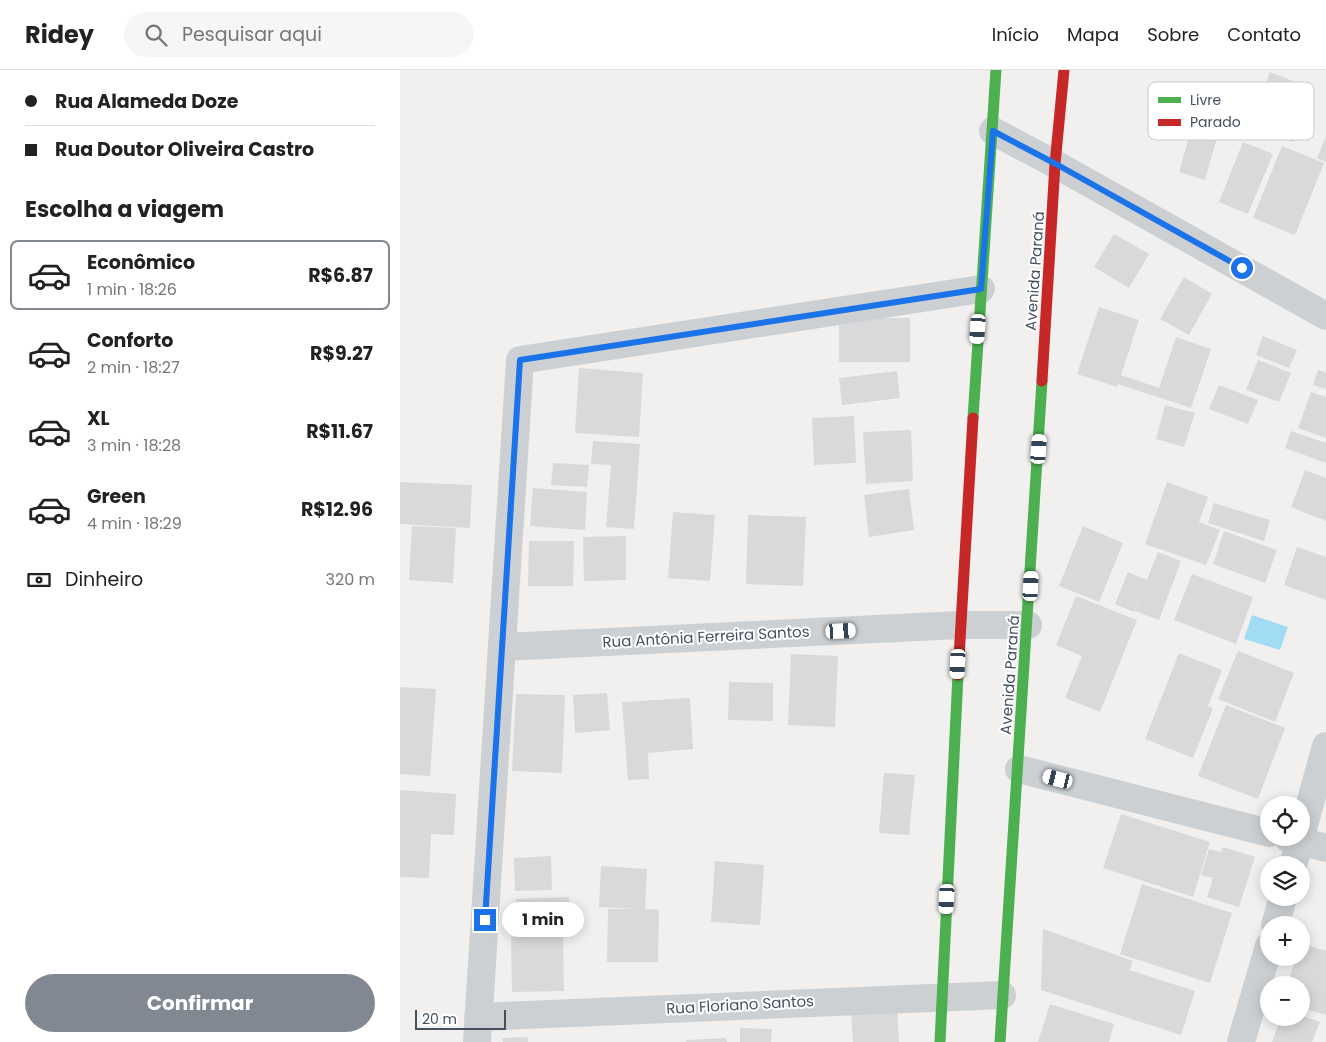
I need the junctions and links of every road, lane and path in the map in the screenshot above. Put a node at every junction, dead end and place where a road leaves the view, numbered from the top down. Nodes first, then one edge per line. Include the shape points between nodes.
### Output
1 (996, 70) edge
2 (1064, 70) edge
3 (993, 131) junction
4 (1056, 164) junction
5 (981, 289) junction
6 (1326, 316) edge
7 (960, 625) junction
8 (1028, 625) junction
9 (503, 647) junction
10 (1326, 746) edge
11 (1020, 769) junction
12 (1310, 800) edge
13 (1260, 830) edge
14 (1310, 845) edge
15 (1326, 848) edge
16 (1263, 966) edge
17 (1002, 995) junction
18 (942, 996) junction
19 (478, 1029) edge
20 (940, 1042) edge
21 (1000, 1042) edge
22 (1240, 1042) edge

1 - 3 street
2 - 4 street, Avenida Paraná
3 - 4 street
3 - 5 street
4 - 6 street
4 - 8 street, Avenida Paraná
5 - 7 street
5 - 9 street via 520,360
7 - 8 street, Rua Antônia Ferreira Santos
7 - 9 street, Rua Antônia Ferreira Santos
7 - 18 street
8 - 11 street, Avenida Paraná
9 - 19 street
10 - 12 street
11 - 13 street
11 - 17 street, Avenida Paraná
14 - 15 street
16 - 22 street
17 - 18 street, Rua Floriano Santos
17 - 21 street, Avenida Paraná
18 - 19 street, Rua Floriano Santos
18 - 20 street

